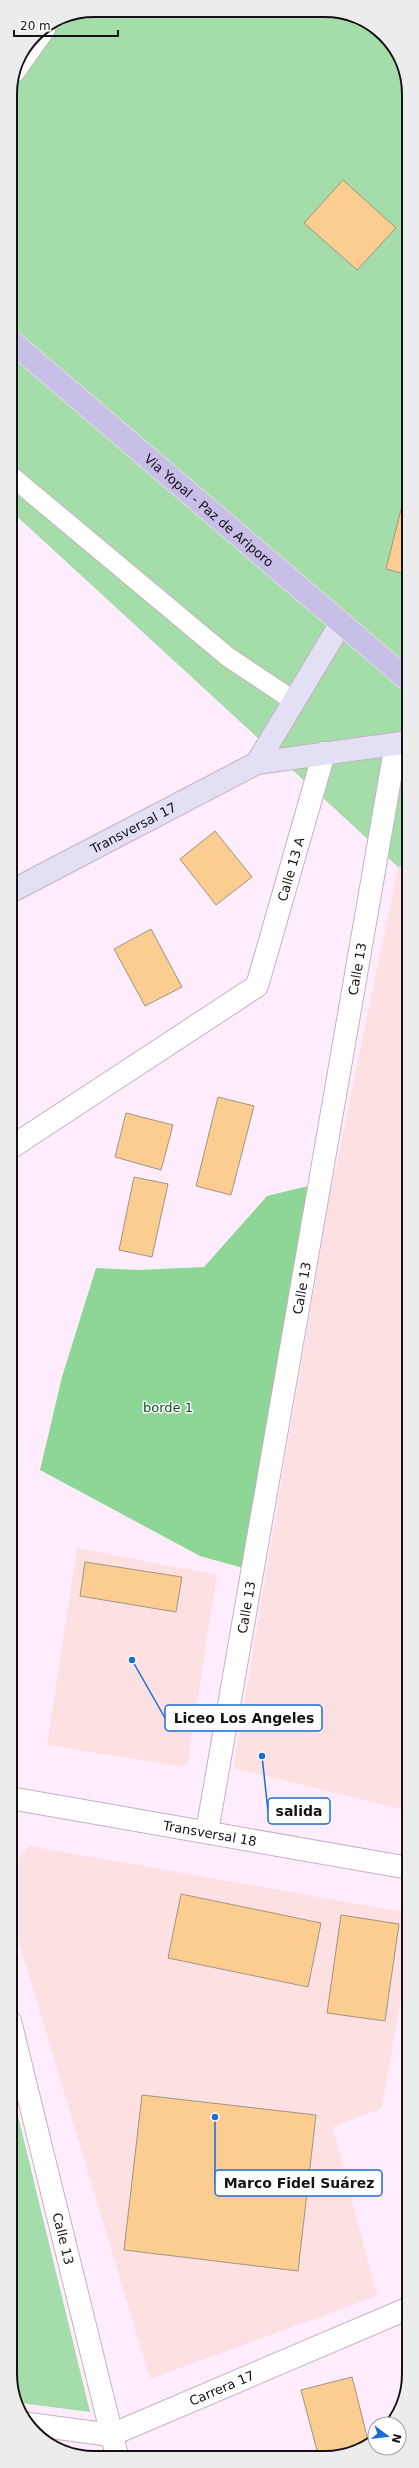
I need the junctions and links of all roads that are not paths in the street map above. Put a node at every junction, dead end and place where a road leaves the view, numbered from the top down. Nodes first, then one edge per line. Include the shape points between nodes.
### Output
1 (17, 346) edge
2 (17, 481) edge
3 (341, 623) junction
4 (402, 675) edge
5 (294, 701) junction
6 (402, 743) edge
7 (324, 753) junction
8 (257, 763) junction
9 (17, 888) edge
10 (17, 1145) edge
11 (17, 1799) edge
12 (208, 1832) junction
13 (402, 1867) edge
14 (17, 2050) edge
15 (402, 2311) edge
16 (37, 2426) edge
17 (114, 2445) edge

1 - 3 main road, Via Yopal - Paz de Ariporo
2 - 5 lane via 228,657
3 - 4 main road, Via Yopal - Paz de Ariporo
3 - 5 street
5 - 8 street
6 - 7 street
6 - 12 street, Calle 13
7 - 8 street
7 - 10 street, Calle 13 A via 257,986
8 - 9 street, Transversal 17
11 - 12 street, Transversal 18
12 - 13 street, Transversal 18
14 - 17 street, Calle 13
15 - 17 street, Carrera 17
16 - 17 street

